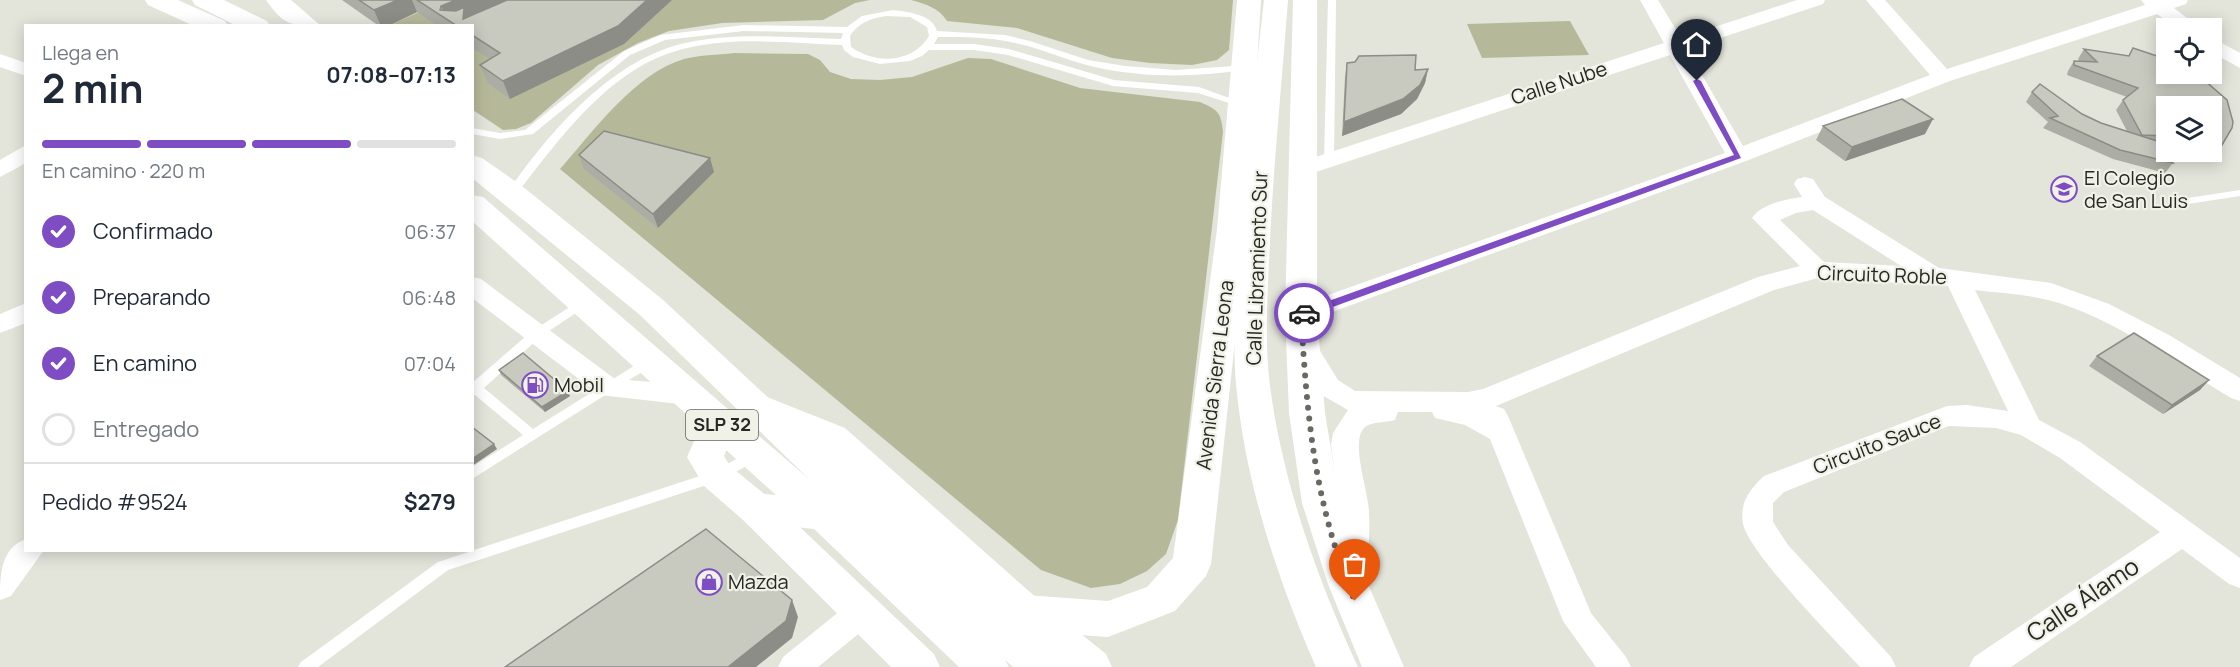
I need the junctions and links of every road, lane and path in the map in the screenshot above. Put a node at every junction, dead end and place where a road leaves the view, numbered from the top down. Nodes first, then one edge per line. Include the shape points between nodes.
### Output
1 (157, 0) edge
2 (204, 0) edge
3 (278, 0) edge
4 (1249, 0) edge
5 (1276, 0) edge
6 (1305, 0) edge
7 (1332, 0) edge
8 (1648, 0) edge
9 (1816, 0) edge
10 (1875, 0) edge
11 (2179, 0) edge
12 (2154, 4) edge
13 (2175, 18) edge
14 (211, 24) edge
15 (254, 24) edge
16 (306, 24) edge
17 (849, 30) junction
18 (933, 34) junction
19 (845, 42) junction
20 (1676, 44) junction
21 (928, 47) junction
22 (2222, 50) edge
23 (0, 60) edge
24 (2240, 62) edge
25 (1317, 63) junction
26 (1244, 67) junction
27 (24, 69) edge
28 (1943, 77) junction
29 (1241, 104) junction
30 (474, 132) edge
31 (24, 153) edge
32 (1738, 156) junction
33 (1316, 164) junction
34 (474, 165) edge
35 (0, 170) edge
36 (512, 193) junction
37 (2240, 193) edge
38 (2188, 201) dead end
39 (1257, 202) junction
40 (474, 206) edge
41 (1232, 229) junction
42 (1818, 270) junction
43 (1946, 277) junction
44 (474, 287) edge
45 (585, 302) junction
46 (24, 313) edge
47 (0, 324) edge
48 (1302, 329) junction
49 (536, 334) junction
50 (651, 361) junction
51 (609, 388) junction
52 (474, 389) edge
53 (2240, 391) edge
54 (688, 395) junction
55 (1487, 399) junction
56 (757, 406) junction
57 (1363, 408) junction
58 (719, 422) junction
59 (2030, 427) junction
60 (1500, 432) junction
61 (533, 435) junction
62 (756, 454) junction
63 (474, 473) edge
64 (717, 476) junction
65 (755, 508) junction
66 (823, 514) junction
67 (2182, 533) junction
68 (872, 539) junction
69 (27, 552) edge
70 (2240, 575) edge
71 (1347, 584) junction
72 (0, 587) edge
73 (862, 612) junction
74 (1026, 613) junction
75 (306, 667) edge
76 (794, 667) edge
77 (919, 667) edge
78 (988, 667) edge
79 (1043, 667) edge
80 (1091, 667) edge
81 (1337, 667) edge
82 (1383, 667) edge
83 (1616, 667) edge
84 (1880, 667) edge
85 (1985, 667) edge

1 - 14 main road
2 - 15 main road
3 - 16 main road
4 - 26 main road, Avenida Sierra Leona
5 - 39 main road, Calle Libramiento Sur
6 - 25 main road
7 - 25 lane
8 - 20 street
9 - 20 street, Calle Nube
10 - 28 street
11 - 12 street
12 - 13 street
12 - 28 street
17 - 18 lane via 872,16 893,13 920,18 931,26
17 - 19 lane
17 - 30 lane via 744,28 663,37 627,53 529,132 508,138
18 - 21 lane
18 - 26 lane via 981,34 1105,66 1167,74
19 - 21 lane via 852,53 879,62 912,57
19 - 36 lane via 709,43 668,50 632,66 562,129
20 - 32 street
20 - 33 street, Calle Nube
21 - 29 lane via 1009,52 1113,83 1198,90
22 - 24 street
23 - 27 street
25 - 33 main road
26 - 29 main road, Avenida Sierra Leona
28 - 32 street
29 - 41 main road, Avenida Sierra Leona
31 - 35 street
32 - 48 street
33 - 48 main road
34 - 36 main road, SLP 32
36 - 56 main road, SLP 32 via 651,307
37 - 38 lane
39 - 41 main road
39 - 81 main road, Calle Libramiento Sur via 1251,317 1253,383 1260,432 1304,590
40 - 45 main road, SLP 32
41 - 74 main road, Avenida Sierra Leona via 1192,564 1161,599 1108,619
42 - 43 street, Circuito Roble
42 - 43 street via 1764,218 1811,193
42 - 55 street, Circuito Roble via 1767,283
43 - 53 street, Circuito Roble via 2051,292 2100,310
43 - 59 street
44 - 49 street
45 - 49 lane
45 - 50 main road, SLP 32
46 - 47 street
48 - 57 street, Circuito Roble via 1329,387
48 - 71 main road via 1311,452 1321,503
49 - 51 street
49 - 52 lane
50 - 51 lane
50 - 54 main road, SLP 32
51 - 54 street
51 - 61 lane
52 - 61 lane
54 - 58 main road, SLP 32
55 - 57 street, Circuito Roble
55 - 60 street
56 - 68 main road, SLP 32
56 - 74 main road via 832,438
57 - 60 street, Circuito Roble via 1448,411 1471,416
57 - 71 street via 1345,436 1355,511
58 - 62 main road, SLP 32
58 - 64 main road via 705,457
59 - 67 street, Circuito Sauce via 2070,450
59 - 84 street, Circuito Sauce via 1996,418 1947,416 1774,484 1759,499 1758,524 1777,554
60 - 83 street via 1580,621
61 - 63 lane
62 - 64 lane
62 - 66 main road, SLP 32
64 - 65 main road
64 - 75 lane via 443,566
65 - 66 main road
65 - 73 main road
66 - 68 main road, SLP 32
67 - 70 street, Circuito Sauce
67 - 85 street, Calle Álamo
68 - 78 main road, SLP 32
68 - 79 main road, SLP 32
69 - 72 street
71 - 82 main road
73 - 76 street
73 - 77 main road
74 - 80 main road

